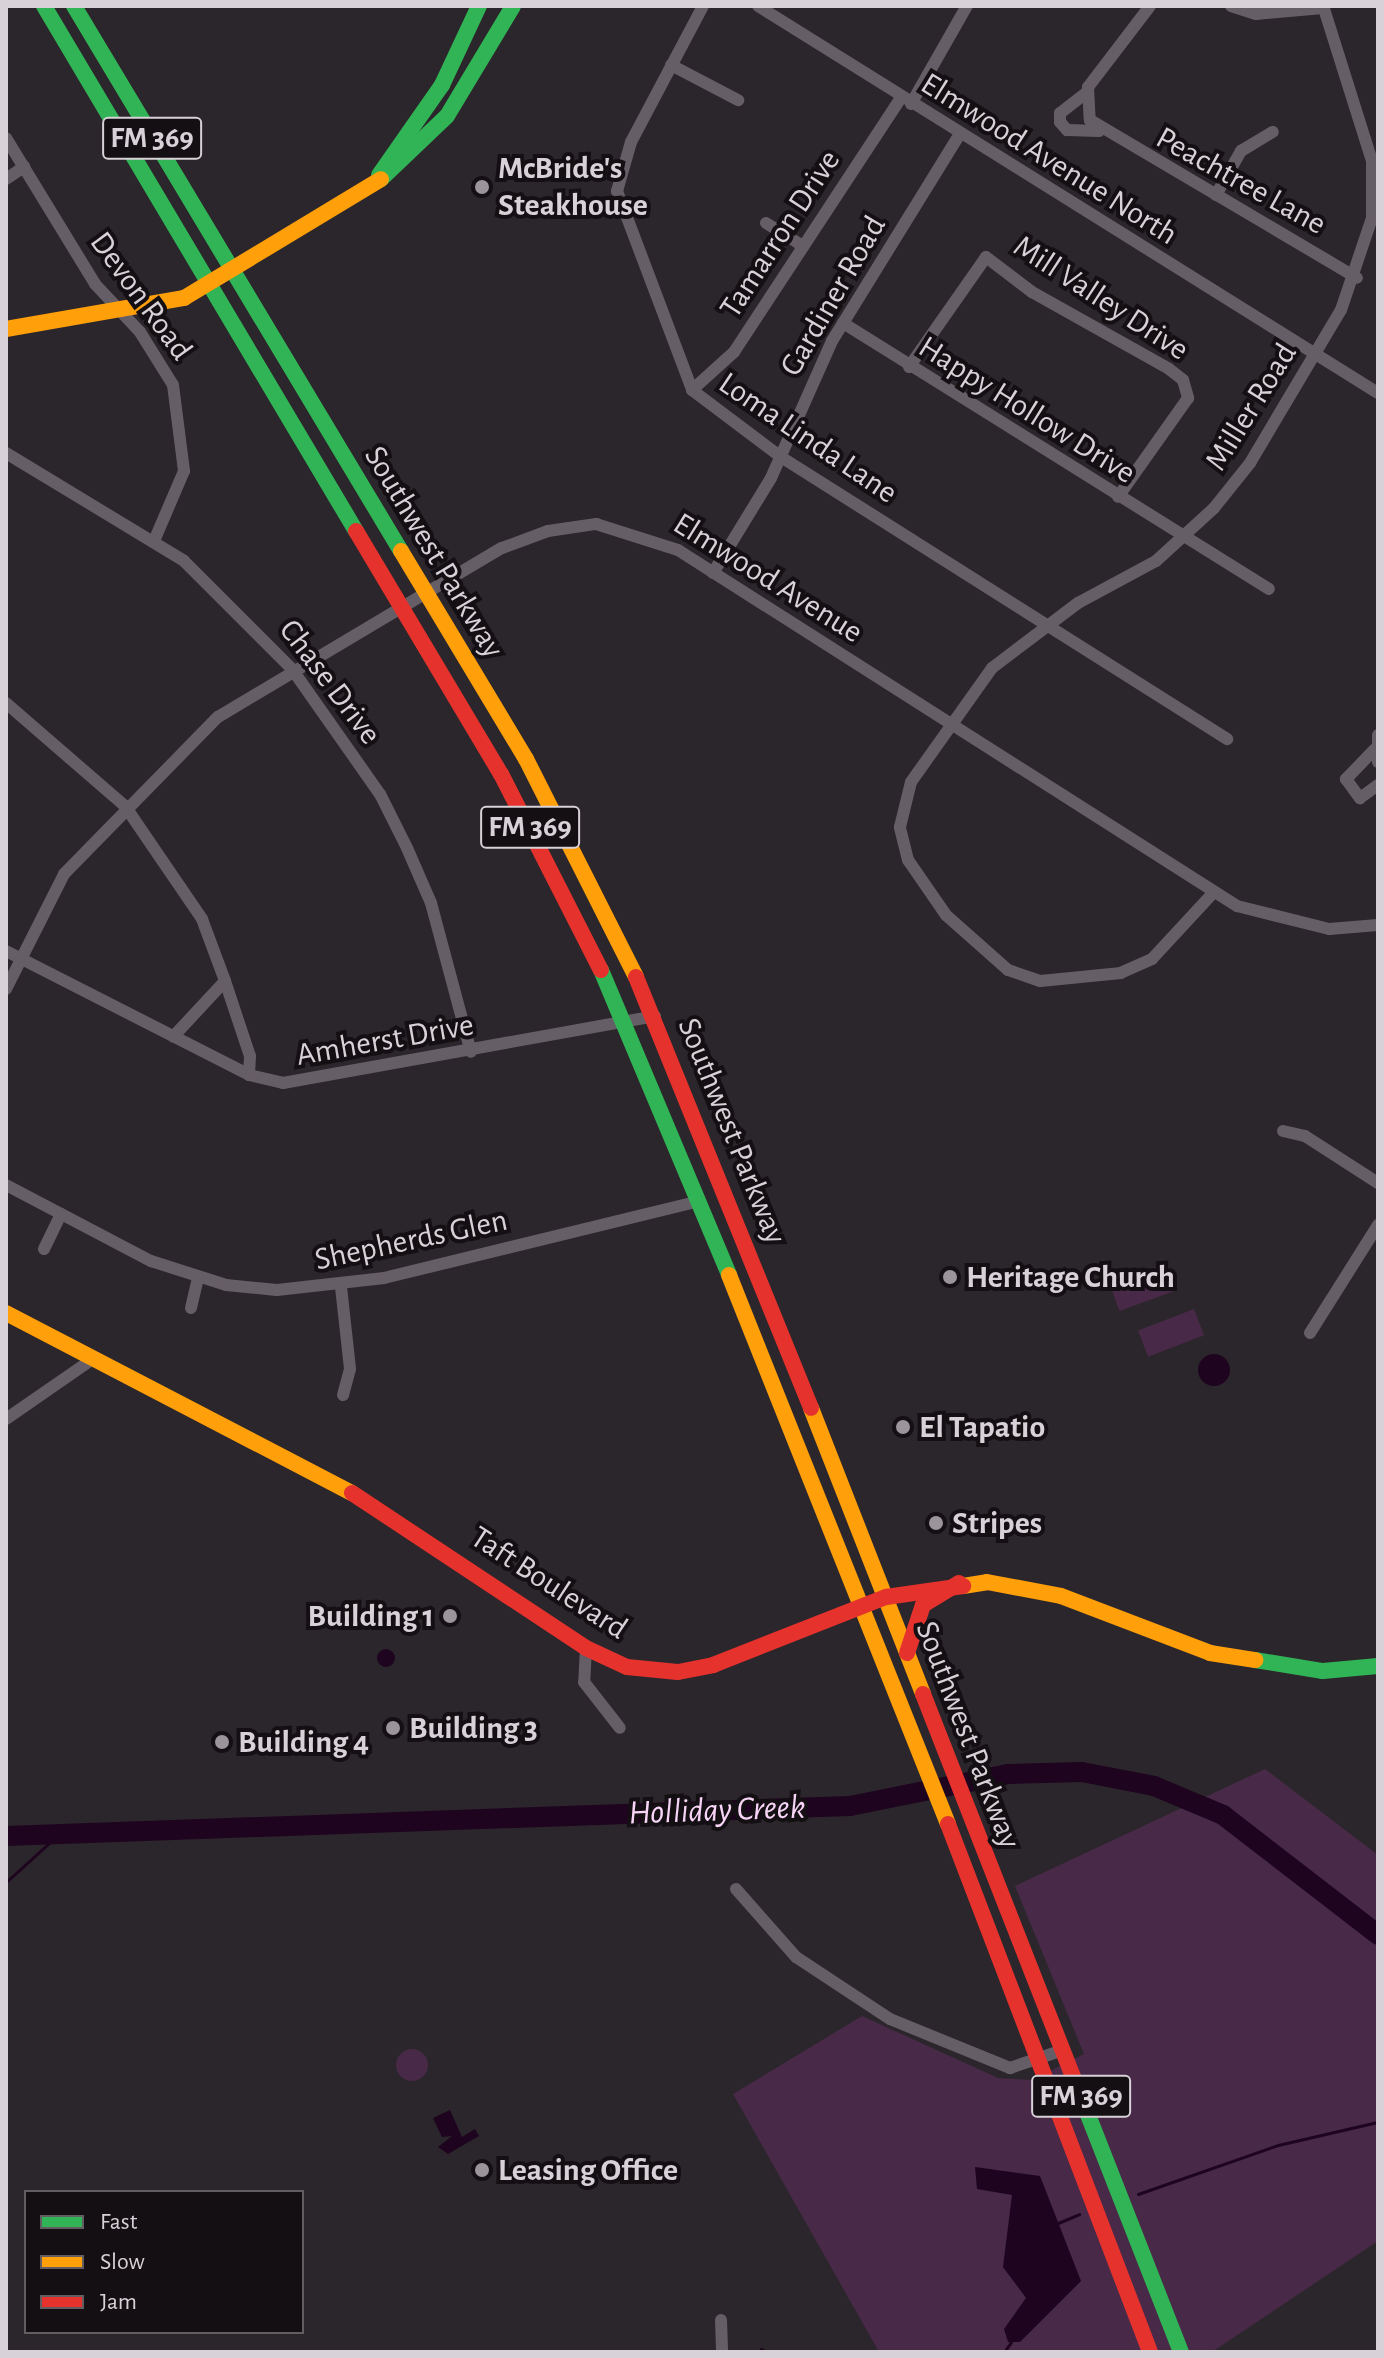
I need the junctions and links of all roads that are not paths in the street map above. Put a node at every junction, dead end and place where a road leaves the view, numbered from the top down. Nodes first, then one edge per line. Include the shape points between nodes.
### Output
1 (44, 6) edge
2 (74, 6) edge
3 (479, 6) edge
4 (513, 6) edge
5 (703, 6) edge
6 (758, 6) edge
7 (967, 6) edge
8 (1150, 6) edge
9 (1231, 6) edge
10 (1323, 7) edge
11 (671, 65) junction
12 (1086, 93) junction
13 (738, 100) dead end
14 (906, 101) junction
15 (1099, 131) junction
16 (1273, 132) dead end
17 (960, 134) junction
18 (6, 138) edge
19 (24, 167) junction
20 (379, 175) junction
21 (6, 179) edge
22 (1216, 195) junction
23 (766, 223) dead end
24 (803, 246) junction
25 (231, 270) junction
26 (1357, 278) junction
27 (211, 283) junction
28 (115, 314) junction
29 (843, 323) junction
30 (6, 329) edge
31 (1316, 353) junction
32 (909, 367) junction
33 (692, 390) junction
34 (1378, 393) edge
35 (6, 453) edge
36 (781, 457) junction
37 (1118, 497) junction
38 (1183, 539) junction
39 (154, 541) junction
40 (713, 573) junction
41 (1269, 589) dead end
42 (426, 592) junction
43 (401, 607) junction
44 (1046, 625) junction
45 (292, 669) junction
46 (6, 703) edge
47 (952, 722) junction
48 (1378, 735) edge
49 (1227, 739) dead end
50 (1376, 755) edge
51 (1378, 785) edge
52 (125, 806) junction
53 (595, 890) junction
54 (1214, 892) junction
55 (570, 904) junction
56 (1378, 925) edge
57 (6, 951) edge
58 (22, 960) junction
59 (225, 981) junction
60 (6, 989) edge
61 (655, 1016) junction
62 (627, 1021) junction
63 (173, 1037) junction
64 (471, 1052) junction
65 (249, 1075) junction
66 (1283, 1131) dead end
67 (1378, 1183) edge
68 (6, 1185) edge
69 (700, 1201) junction
70 (61, 1214) junction
71 (1378, 1225) edge
72 (44, 1249) dead end
73 (198, 1278) junction
74 (341, 1287) junction
75 (191, 1308) dead end
76 (6, 1313) edge
77 (1310, 1333) dead end
78 (94, 1358) junction
79 (343, 1395) dead end
80 (812, 1410) junction
81 (6, 1419) edge
82 (789, 1424) junction
83 (959, 1583) junction
84 (886, 1597) junction
85 (862, 1608) junction
86 (586, 1648) junction
87 (907, 1656) junction
88 (1378, 1666) edge
89 (620, 1728) dead end
90 (736, 1889) dead end
91 (1063, 2050) junction
92 (1038, 2063) junction
93 (721, 2320) dead end
94 (722, 2352) edge
95 (1150, 2352) edge
96 (1181, 2352) edge

1 - 27 main road, Southwest Parkway / FM 369
2 - 25 main road, Southwest Parkway / FM 369
3 - 20 main road via 442,85
4 - 20 main road via 447,116 393,172
5 - 11 street, Loma Linda Lane
6 - 14 street, Elmwood Avenue North
7 - 14 street, Tamarron Drive
8 - 12 street, Peachtree Lane
9 - 10 street via 1256,14
10 - 26 street, Miller Road via 1372,161 1372,218
11 - 13 street
11 - 33 street, Loma Linda Lane via 631,142 617,191
12 - 15 street
12 - 15 street, Peachtree Lane via 1060,113 1060,122 1067,130
14 - 17 street, Elmwood Avenue North
14 - 24 street, Tamarron Drive
15 - 22 street, Peachtree Lane
16 - 22 street via 1241,151
17 - 29 street, Gardiner Road
17 - 31 street, Elmwood Avenue North
18 - 19 street, Devon Road
19 - 21 street
19 - 28 street, Devon Road
20 - 25 main road
22 - 26 street, Peachtree Lane
23 - 24 street
24 - 33 street, Tamarron Drive via 734,352
25 - 27 main road
25 - 42 main road, Southwest Parkway / FM 369
26 - 31 street, Miller Road
27 - 28 main road via 175,301
27 - 43 main road, Southwest Parkway / FM 369
28 - 30 main road
28 - 39 street, Devon Road via 160,359 181,410 181,488
29 - 32 street, Happy Hollow Drive
29 - 36 street, Gardiner Road
31 - 34 street, Elmwood Avenue North
31 - 38 street, Miller Road via 1240,477
32 - 37 street, Happy Hollow Drive
32 - 37 street, Mill Valley Drive via 986,257 1032,292 1169,369 1183,380 1188,398
33 - 36 street, Loma Linda Lane
35 - 39 street, Chase Drive
36 - 40 street, Gardiner Road
36 - 44 street, Loma Linda Lane
37 - 38 street, Happy Hollow Drive
38 - 41 street, Happy Hollow Drive
38 - 44 street, Miller Road
39 - 45 street, Chase Drive via 232,604
40 - 42 street, Elmwood Avenue via 648,535 577,525 502,548
40 - 47 street, Elmwood Avenue
42 - 43 street, Elmwood Avenue
42 - 53 main road, Southwest Parkway / FM 369
43 - 45 street, Elmwood Avenue
43 - 55 main road, Southwest Parkway / FM 369
44 - 47 street, Miller Road via 992,668
44 - 49 street, Loma Linda Lane
45 - 52 street, Elmwood Avenue via 186,743
45 - 64 street, Chase Drive via 380,794 407,848 431,903
46 - 52 street
47 - 54 street, Elmwood Avenue
47 - 54 street, Miller Road via 911,782 903,845 946,915 1008,970 1054,982 1121,973 1174,943
48 - 50 street
50 - 51 street via 1346,779 1360,798
52 - 58 street, Elmwood Avenue via 57,884
52 - 59 street via 202,919
53 - 55 main road
53 - 61 main road, Southwest Parkway / FM 369
54 - 56 street, Elmwood Avenue via 1300,925
55 - 62 main road, Southwest Parkway / FM 369
57 - 58 street, Amherst Drive
58 - 60 street, Elmwood Avenue
58 - 63 street, Amherst Drive
59 - 63 street
59 - 65 street
61 - 62 street, Amherst Drive
61 - 80 main road, Southwest Parkway / FM 369
62 - 64 street, Amherst Drive
62 - 69 main road, Southwest Parkway / FM 369
63 - 65 street, Amherst Drive
64 - 65 street, Amherst Drive via 304,1083
66 - 67 street via 1305,1136
68 - 70 street, Shepherds Glen
69 - 74 street, Shepherds Glen
69 - 82 main road, Southwest Parkway / FM 369
70 - 72 street
70 - 73 street, Shepherds Glen
71 - 77 street
73 - 74 street, Shepherds Glen via 277,1290
73 - 75 street
74 - 79 street via 350,1369
76 - 78 main road, Taft Boulevard
78 - 81 street
78 - 86 main road, Taft Boulevard via 387,1511
80 - 82 main road
80 - 84 main road, Southwest Parkway / FM 369
82 - 85 main road, Southwest Parkway / FM 369
83 - 84 main road, Taft Boulevard
83 - 87 main road via 923,1605
83 - 88 main road, Taft Boulevard via 1061,1596 1172,1643 1246,1661 1323,1671
84 - 85 main road, Taft Boulevard
84 - 87 main road, Southwest Parkway / FM 369
85 - 86 main road, Taft Boulevard via 678,1672 627,1667
85 - 92 main road, Southwest Parkway / FM 369
86 - 89 street via 584,1682
87 - 91 main road, Southwest Parkway / FM 369
90 - 92 street via 796,1957 848,1996 990,2063
91 - 92 street
91 - 96 main road, Southwest Parkway / FM 369
92 - 95 main road, Southwest Parkway / FM 369
93 - 94 street

